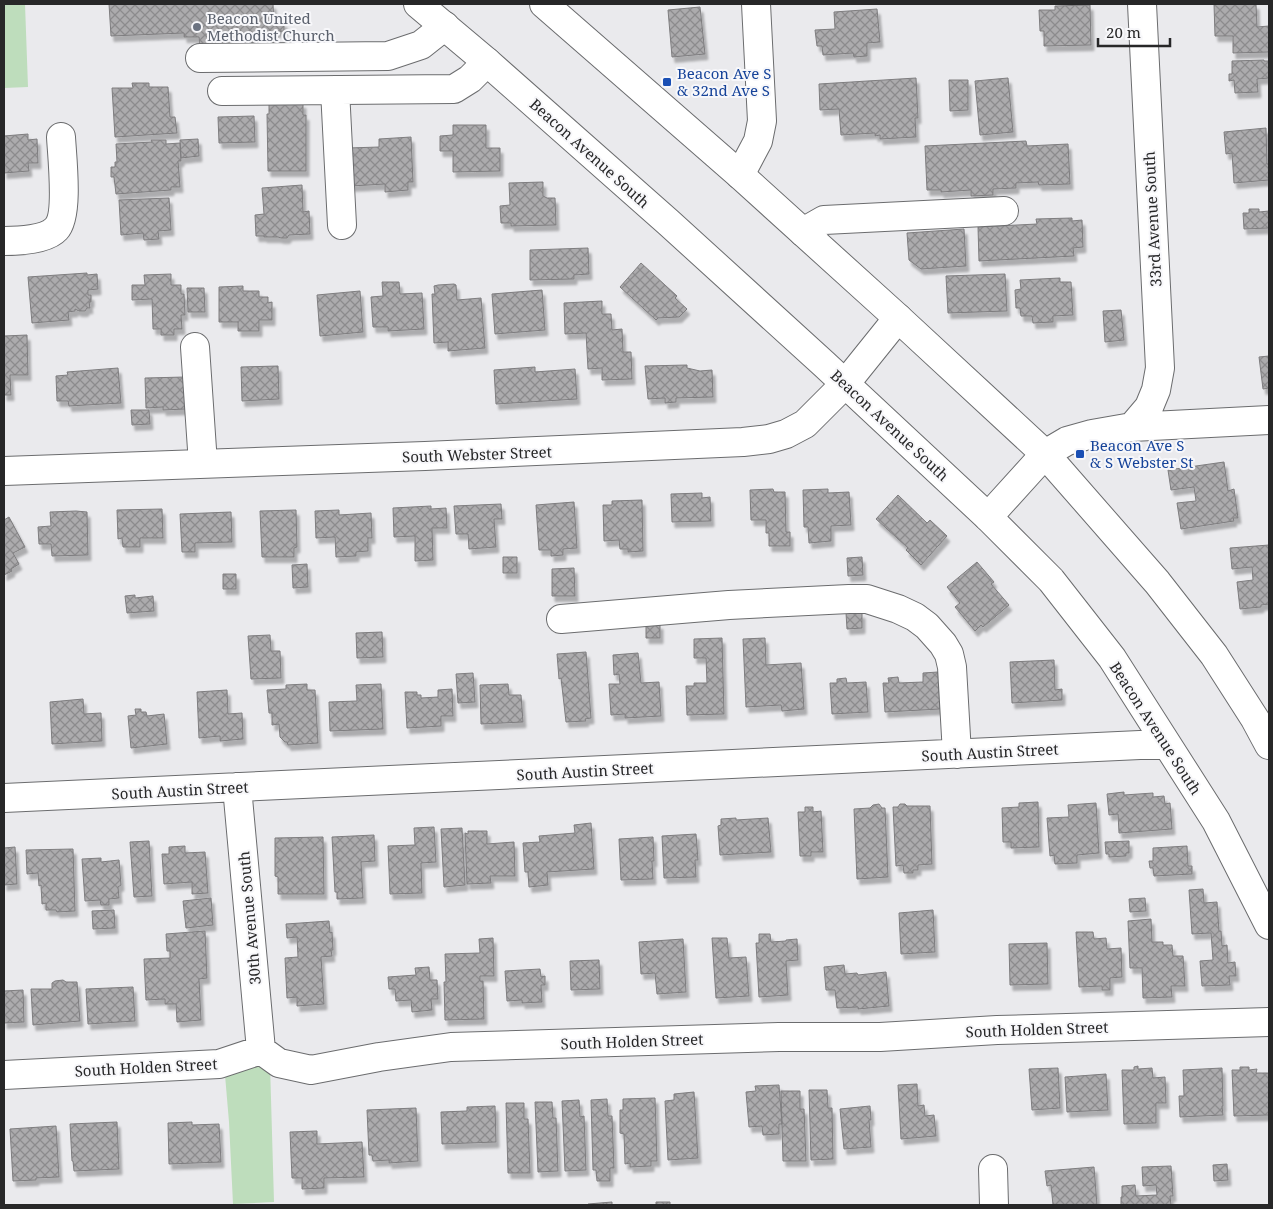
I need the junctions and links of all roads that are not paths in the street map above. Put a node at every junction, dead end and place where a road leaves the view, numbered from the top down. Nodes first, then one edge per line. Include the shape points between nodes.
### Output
1 (418, 4) edge
2 (544, 4) edge
3 (756, 4) edge
4 (1142, 4) edge
5 (445, 26) junction
6 (200, 58) dead end
7 (487, 62) junction
8 (335, 90) junction
9 (222, 91) dead end
10 (61, 137) dead end
11 (740, 175) junction
12 (1004, 211) dead end
13 (342, 226) dead end
14 (803, 232) junction
15 (4, 242) edge
16 (898, 318) junction
17 (195, 347) dead end
18 (846, 384) junction
19 (1269, 420) edge
20 (1132, 427) junction
21 (1045, 454) junction
22 (203, 464) junction
23 (4, 471) edge
24 (988, 517) junction
25 (561, 619) dead end
26 (1269, 744) edge
27 (1166, 745) junction
28 (957, 754) junction
29 (237, 787) junction
30 (4, 798) edge
31 (1269, 925) edge
32 (1269, 1022) edge
33 (261, 1050) junction
34 (4, 1075) edge
35 (993, 1169) dead end
36 (994, 1205) edge

1 - 5 street, Beacon Avenue South
2 - 11 street
3 - 11 street via 762,121 758,141
4 - 20 street, 33rd Avenue South via 1160,368 1149,406
5 - 6 street via 421,45 388,56
5 - 7 street, Beacon Avenue South
7 - 8 street via 454,89
7 - 18 street, Beacon Avenue South
8 - 9 street
8 - 13 street
10 - 15 street via 64,202 57,229 44,236
11 - 14 street
12 - 14 street via 824,220
14 - 16 street
16 - 18 street, South Webster Street
16 - 21 street
17 - 22 street
18 - 22 street, South Webster Street via 805,424 769,439
18 - 24 street, Beacon Avenue South
19 - 20 street
20 - 21 street via 1067,441
21 - 24 street
21 - 26 street via 1157,582 1214,655
22 - 23 street, South Webster Street
24 - 27 street, Beacon Avenue South via 1051,580 1112,658
25 - 28 street via 729,605 867,599 898,609 928,626 949,654
27 - 28 street, South Austin Street
27 - 31 street, Beacon Avenue South via 1216,821
28 - 29 street, South Austin Street
29 - 30 street, South Austin Street
29 - 33 street, 30th Avenue South
32 - 33 street, South Holden Street via 880,1037 450,1047 311,1070 279,1063
33 - 34 street, South Holden Street via 219,1064
35 - 36 street

